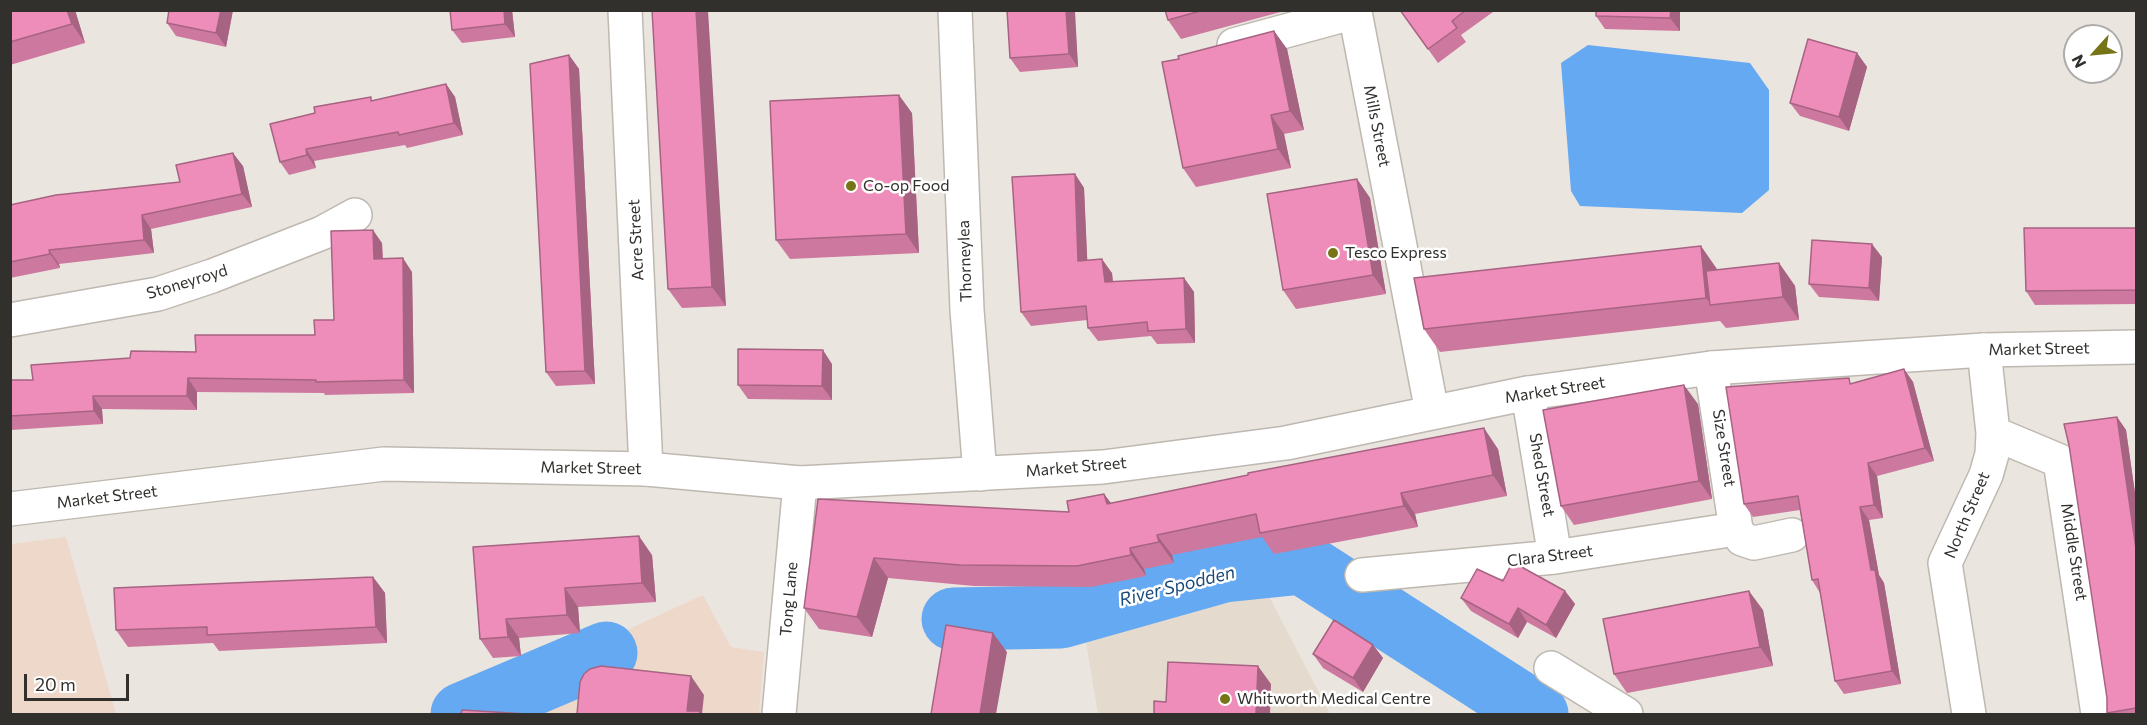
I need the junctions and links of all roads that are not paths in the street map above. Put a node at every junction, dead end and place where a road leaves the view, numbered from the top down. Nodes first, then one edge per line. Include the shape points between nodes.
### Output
1 (625, 10) edge
2 (955, 10) edge
3 (1209, 51) edge
4 (355, 215) dead end
5 (10, 320) edge
6 (2136, 347) edge
7 (1984, 350) junction
8 (1711, 368) junction
9 (1528, 393) junction
10 (1432, 412) junction
11 (1993, 433) junction
12 (646, 469) junction
13 (980, 474) junction
14 (800, 483) junction
15 (10, 509) edge
16 (1736, 529) junction
17 (1792, 535) dead end
18 (1556, 557) junction
19 (1362, 575) dead end
20 (1551, 668) dead end
21 (779, 714) edge
22 (1626, 714) edge
23 (1963, 714) edge
24 (2098, 714) edge

1 - 12 street, Acre Street
2 - 13 street, Thorneylea via 967,310
3 - 10 street, Mills Street via 1355,12
4 - 5 street, Stoneyroyd via 322,233 158,294
6 - 7 street, Market Street
7 - 8 street, Market Street
7 - 11 street, North Street
8 - 9 street, Market Street
8 - 16 street, Size Street
9 - 10 street, Market Street
9 - 18 street, Shed Street
10 - 13 street, Market Street via 1286,443 1103,467
11 - 23 street, North Street via 1986,475 1946,563
11 - 24 street, Middle Street via 2060,461
12 - 14 street, Market Street
12 - 15 street, Market Street via 384,464
13 - 14 street, Market Street
14 - 21 street, Tong Lane
16 - 17 street via 1742,539 1754,543
16 - 18 street, Clara Street
18 - 19 street, Clara Street
20 - 22 street

